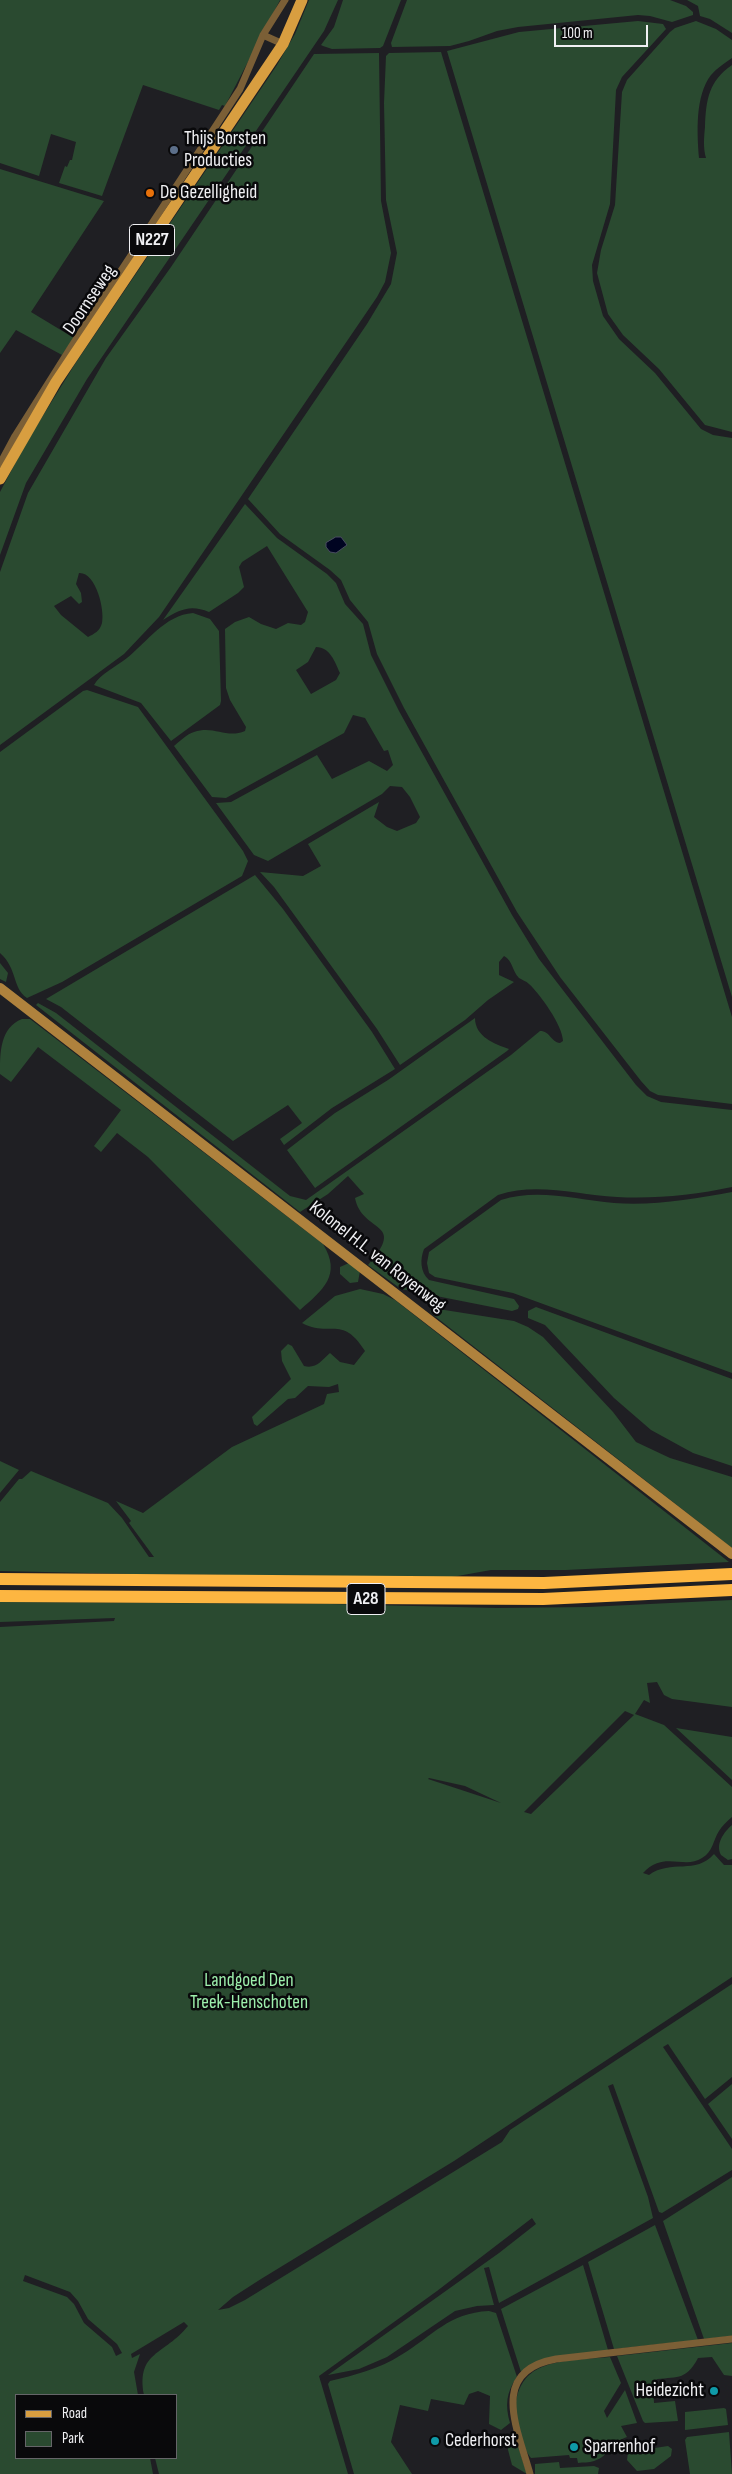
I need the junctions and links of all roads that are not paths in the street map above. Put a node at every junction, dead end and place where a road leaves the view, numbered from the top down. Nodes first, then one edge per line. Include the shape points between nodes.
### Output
1 (285, 0) edge
2 (302, 0) edge
3 (263, 35) junction
4 (283, 44) junction
5 (0, 464) edge
6 (0, 479) edge
7 (0, 988) edge
8 (732, 1554) edge
9 (732, 1574) edge
10 (0, 1579) edge
11 (732, 1590) edge
12 (0, 1596) edge
13 (732, 2339) edge
14 (530, 2474) edge

1 - 3 street, Doornseweg
2 - 4 main road, Doornseweg / N227
3 - 4 street
3 - 5 street, Doornseweg via 240,89 71,347
4 - 6 main road, Doornseweg / N227 via 56,382
7 - 8 street, Kolonel H.L. van Royenweg
9 - 10 highway, A28 via 544,1583
11 - 12 highway, A28 via 534,1600
13 - 14 street via 556,2359 533,2365 519,2379 512,2399 514,2425

